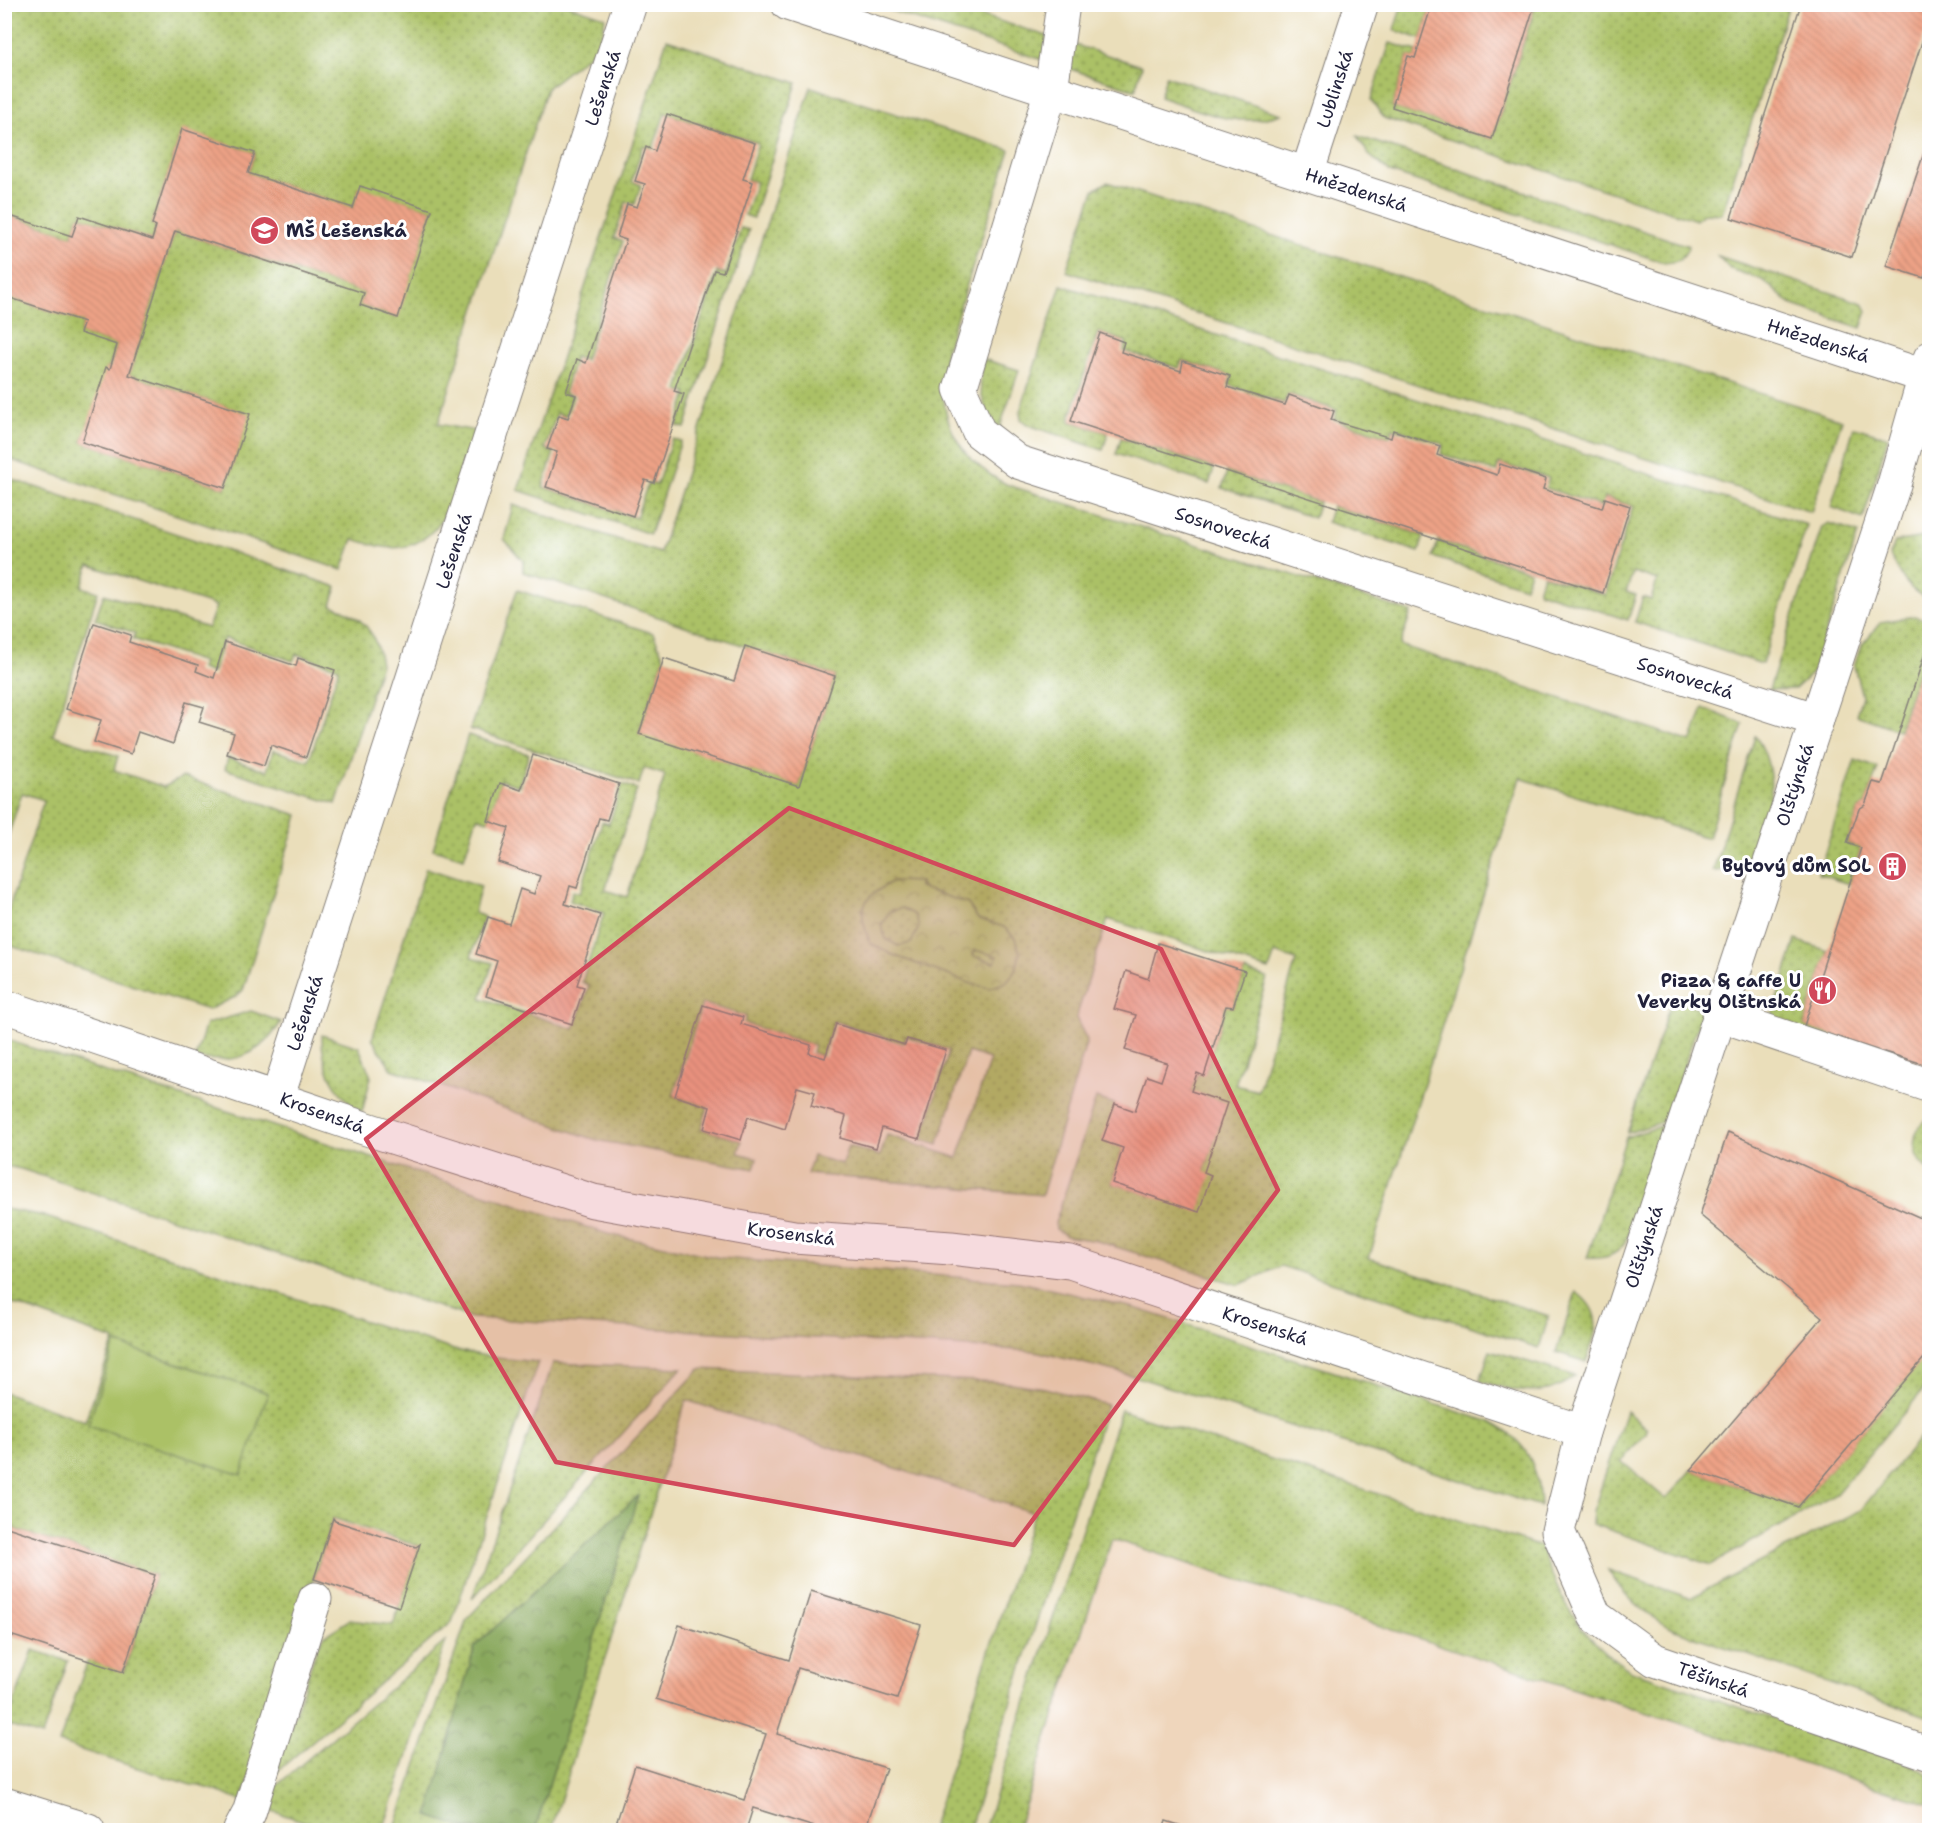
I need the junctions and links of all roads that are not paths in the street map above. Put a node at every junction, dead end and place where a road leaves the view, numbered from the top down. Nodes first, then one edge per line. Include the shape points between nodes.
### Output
1 (630, 4) edge
2 (788, 4) edge
3 (1063, 4) edge
4 (1362, 4) edge
5 (1051, 90) junction
6 (1307, 174) junction
7 (1928, 370) edge
8 (1817, 720) junction
9 (4, 1006) edge
10 (1720, 1015) junction
11 (1929, 1086) edge
12 (278, 1096) junction
13 (1583, 1432) junction
14 (1558, 1531) joint
15 (315, 1599) dead end
16 (1929, 1754) edge
17 (4, 1804) edge
18 (88, 1830) edge
19 (240, 1830) edge

1 - 12 street, Lešenská
2 - 5 street, Hnězdenská
3 - 5 street, Sosnovecká
4 - 6 street, Lublinská
5 - 6 street, Hnězdenská
5 - 8 street, Sosnovecká via 960,389 979,432 1018,462
6 - 7 street, Hnězdenská
7 - 8 street, Olštýnská
8 - 10 street, Olštýnská
9 - 12 street, Krosenská
10 - 11 street
10 - 13 street, Olštýnská
12 - 13 street, Krosenská via 364,1128 592,1201 794,1237 951,1248 1070,1262
13 - 14 street, Olštýnská
14 - 16 street, Těšínská via 1595,1616 1655,1660
15 - 19 street via 249,1813
17 - 18 street

